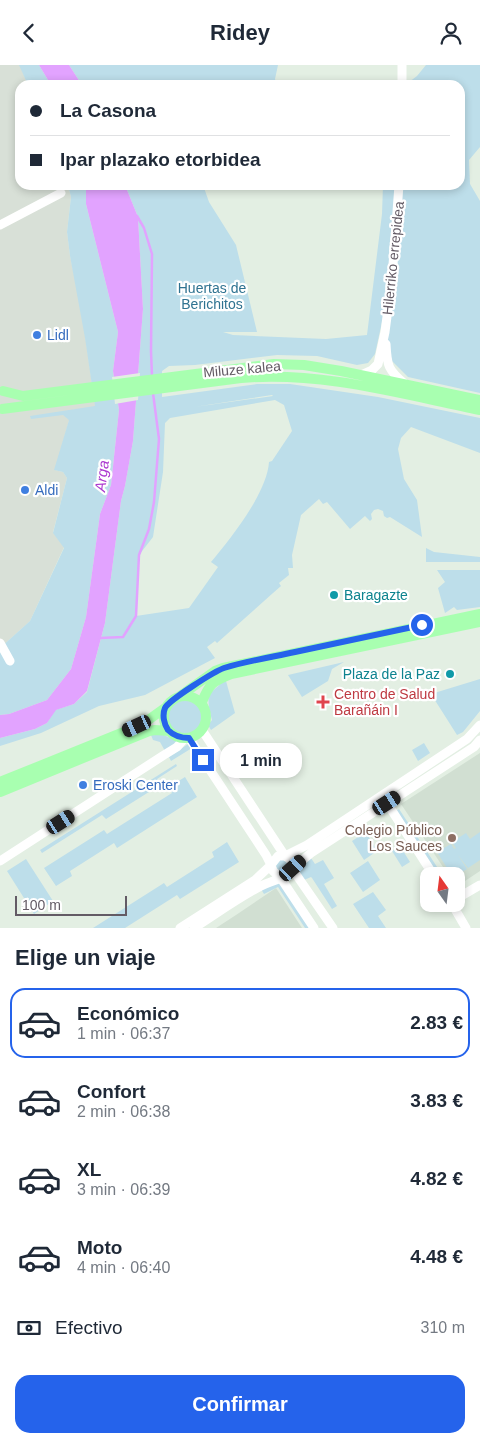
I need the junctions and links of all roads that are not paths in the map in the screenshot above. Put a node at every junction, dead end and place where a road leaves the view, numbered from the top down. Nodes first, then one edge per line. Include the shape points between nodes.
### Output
1 (402, 65) edge
2 (402, 80) edge
3 (399, 190) edge
4 (61, 193) dead end
5 (0, 225) edge
6 (385, 331) junction
7 (360, 375) junction
8 (166, 382) junction
9 (406, 385) junction
10 (1, 390) edge
11 (93, 392) junction
12 (480, 400) edge
13 (480, 410) edge
14 (1, 411) edge
15 (480, 614) edge
16 (480, 622) edge
17 (0, 643) edge
18 (10, 661) dead end
19 (180, 696) junction
20 (202, 702) junction
21 (165, 708) junction
22 (480, 725) edge
23 (202, 730) junction
24 (169, 731) junction
25 (187, 738) junction
26 (480, 740) edge
27 (0, 782) edge
28 (0, 792) edge
29 (387, 803) junction
30 (285, 855) junction
31 (0, 861) edge
32 (271, 865) junction
33 (428, 867) edge
34 (293, 869) junction
35 (280, 877) junction
36 (480, 885) edge
37 (465, 894) edge
38 (457, 913) edge
39 (180, 928) edge
40 (194, 928) edge
41 (314, 928) edge
42 (333, 928) edge
43 (465, 928) edge

1 - 2 street
3 - 6 street, Hilerriko errepidea
4 - 5 street
6 - 7 street, Hilerriko errepidea via 378,364
6 - 9 street, Hilerriko errepidea via 387,365
7 - 8 main road, Miluze kalea via 304,365 274,364
7 - 9 main road, Miluze kalea
8 - 11 main road, Miluze kalea
8 - 13 main road, Miluze kalea via 300,376
9 - 12 main road, Miluze kalea
10 - 11 main road, Miluze kalea via 23,396
10 - 14 main road via 5,400
11 - 14 main road, Miluze kalea
15 - 19 main road via 223,668
16 - 20 main road via 231,674 208,687
17 - 18 street
19 - 20 main road via 192,696
19 - 21 main road
20 - 23 main road via 207,716
21 - 24 main road via 164,720
21 - 27 main road via 124,732
22 - 30 street via 467,739 314,841
23 - 25 main road
23 - 30 street
24 - 25 main road
24 - 28 main road via 149,731
25 - 31 street
25 - 32 street
26 - 29 street
29 - 33 street
29 - 34 street via 311,853
30 - 32 street via 278,856
30 - 34 street via 291,859
32 - 35 street via 272,871
32 - 39 street via 255,880
34 - 35 street via 287,876
34 - 42 street
35 - 40 street
35 - 41 street
36 - 37 street
38 - 43 street

